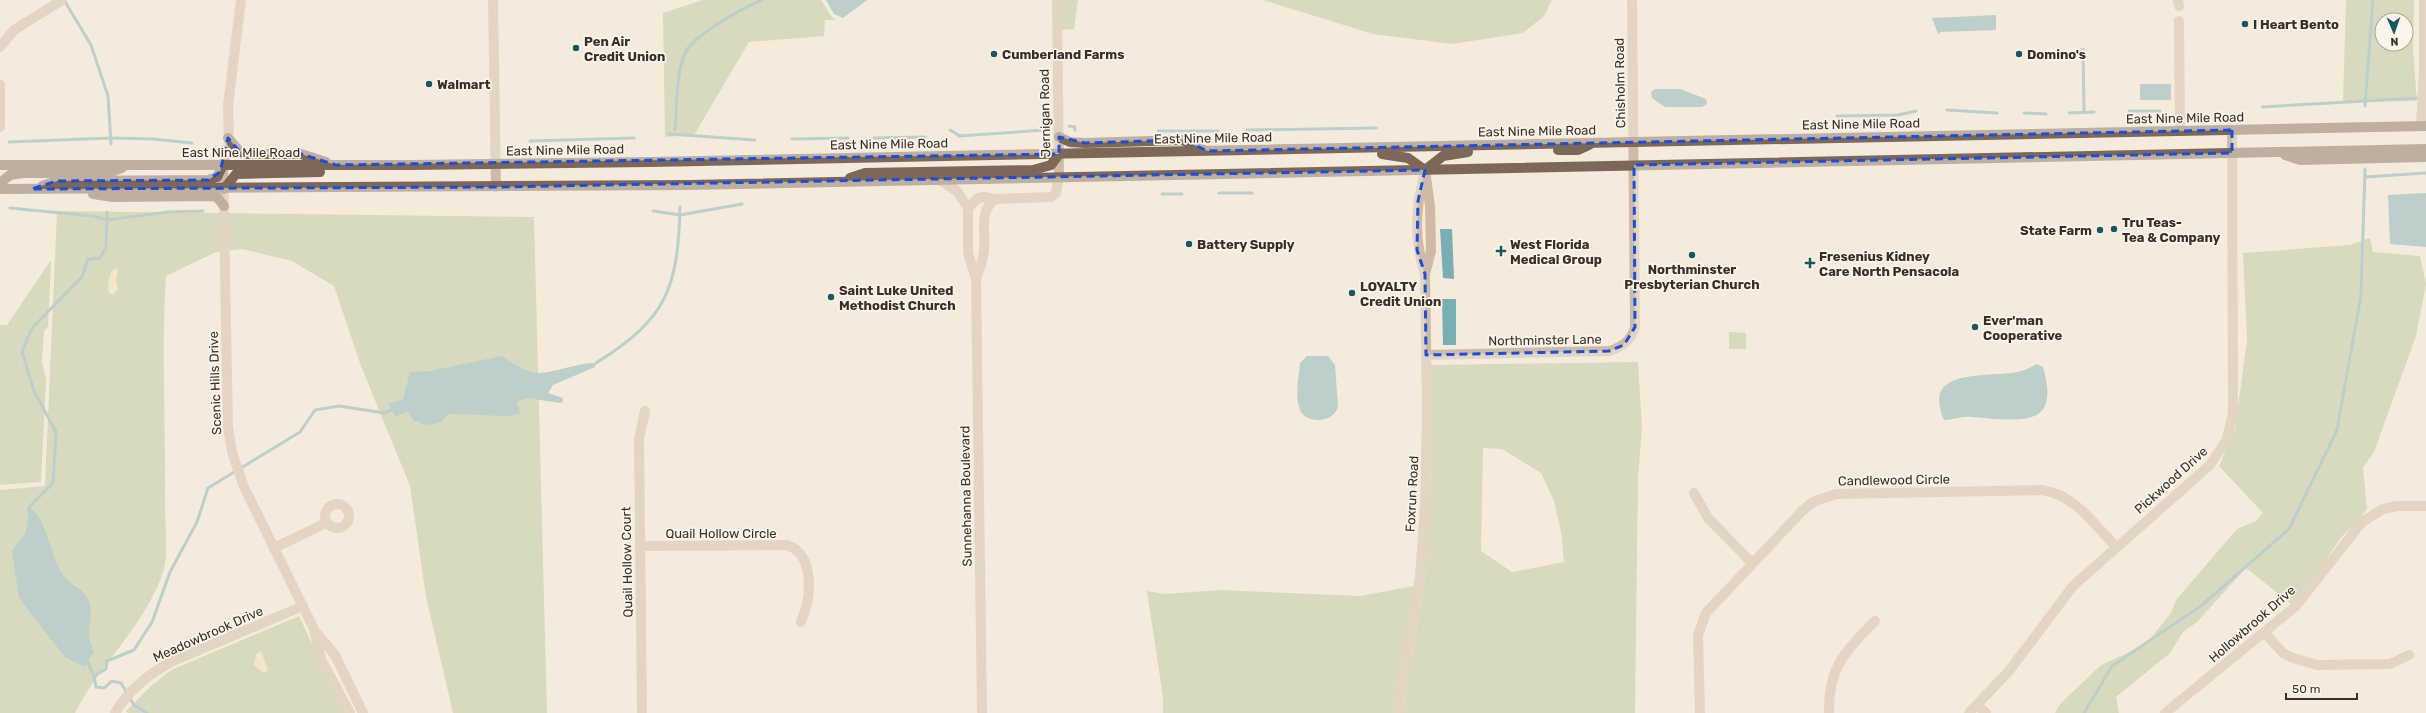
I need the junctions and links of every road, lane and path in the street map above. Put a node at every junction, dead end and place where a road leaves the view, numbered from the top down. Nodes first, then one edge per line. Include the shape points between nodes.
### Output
1 (62, 0) edge
2 (241, 0) edge
3 (493, 0) edge
4 (1057, 0) edge
5 (1632, 0) edge
6 (2424, 0) edge
7 (2179, 21) dead end
8 (0, 47) edge
9 (0, 85) edge
10 (2423, 126) edge
11 (0, 127) edge
12 (2232, 130) junction
13 (2180, 131) junction
14 (1059, 137) junction
15 (228, 138) junction
16 (1634, 142) junction
17 (1596, 143) junction
18 (2426, 149) edge
19 (1208, 151) junction
20 (1230, 151) junction
21 (2275, 153) junction
22 (1059, 154) junction
23 (2232, 154) junction
24 (2426, 157) edge
25 (467, 164) junction
26 (495, 164) junction
27 (0, 165) edge
28 (129, 165) junction
29 (223, 165) junction
30 (336, 165) junction
31 (1634, 165) junction
32 (1425, 170) junction
33 (1059, 177) junction
34 (938, 179) junction
35 (842, 181) junction
36 (0, 183) edge
37 (496, 188) junction
38 (0, 189) edge
39 (31, 189) junction
40 (61, 189) junction
41 (224, 189) junction
42 (996, 198) junction
43 (224, 206) junction
44 (968, 208) junction
45 (976, 279) junction
46 (1426, 355) junction
47 (644, 412) dead end
48 (1694, 493) dead end
49 (2426, 506) edge
50 (326, 523) dead end
51 (640, 546) junction
52 (2116, 547) junction
53 (274, 548) junction
54 (1752, 563) junction
55 (303, 606) junction
56 (1876, 621) dead end
57 (801, 622) dead end
58 (314, 629) junction
59 (2265, 633) junction
60 (2409, 655) dead end
61 (1977, 705) junction
62 (116, 711) edge
63 (350, 713) edge
64 (363, 713) edge
65 (642, 713) edge
66 (982, 713) edge
67 (1397, 713) edge
68 (1700, 713) edge
69 (1829, 713) edge
70 (1969, 713) edge
71 (1986, 713) edge
72 (2165, 713) edge

1 - 8 street via 14,30
2 - 15 street, Scenic Hills Drive via 228,106
3 - 26 street
4 - 14 street, Jernigan Road
5 - 16 street, Chisholm Road
6 - 10 street
7 - 13 street
9 - 11 street
10 - 12 main road, East Nine Mile Road
12 - 13 main road, East Nine Mile Road
12 - 23 street, Pickwood Drive
13 - 16 main road, East Nine Mile Road
14 - 19 main road via 1070,142 1085,143 1182,140
14 - 22 street, Jernigan Road
15 - 29 street, Scenic Hills Drive
15 - 30 main road via 240,152 247,154 301,154
16 - 17 main road, East Nine Mile Road
16 - 31 street, Chisholm Road
17 - 20 main road, East Nine Mile Road
17 - 32 main road via 1578,150 1456,152 1443,156
18 - 21 main road
19 - 20 main road, East Nine Mile Road
19 - 22 main road, East Nine Mile Road
20 - 32 main road via 1394,154 1408,158
21 - 23 main road
21 - 24 main road via 2300,160
22 - 26 main road, East Nine Mile Road
22 - 33 street, Jernigan Road
22 - 35 main road via 1051,165 1032,170 865,173
23 - 31 main road
23 - 52 street, Pickwood Drive via 2231,427 2219,454 2210,465
25 - 26 main road, East Nine Mile Road
25 - 30 main road, East Nine Mile Road
25 - 41 main road via 432,171 236,174
26 - 37 street
27 - 28 main road, East Nine Mile Road
28 - 29 main road, East Nine Mile Road
28 - 36 main road via 107,173 10,175
29 - 30 main road, East Nine Mile Road
29 - 39 main road via 217,177 208,180 57,181
29 - 41 street, Scenic Hills Drive
31 - 32 main road
31 - 46 street, Northminster Lane via 1635,327 1631,338 1624,345 1609,351
32 - 33 main road
32 - 46 street, Foxrun Road via 1418,201 1417,250 1425,274
33 - 34 main road
33 - 42 street via 1056,193 1051,197
34 - 35 main road
34 - 44 street via 957,191
35 - 37 main road
37 - 41 main road
38 - 39 main road
39 - 40 main road
40 - 41 main road
40 - 43 main road via 113,197 217,197
41 - 43 street, Scenic Hills Drive
42 - 44 street via 978,198
42 - 45 street, Sunnehanna Boulevard via 985,212 984,251
43 - 53 street, Scenic Hills Drive via 228,427 241,480
44 - 45 street, Sunnehanna Boulevard via 968,253
45 - 66 street, Sunnehanna Boulevard
46 - 67 street, Foxrun Road via 1426,477 1421,562
47 - 51 street, Quail Hollow Court via 639,439
48 - 54 street via 1708,518
49 - 59 street, Hollowbrook Drive via 2390,508 2362,522 2312,588
50 - 53 street
51 - 57 street, Quail Hollow Circle via 787,545 794,548 801,553 807,565 808,599
51 - 65 street, Quail Hollow Court
52 - 54 street, Candlewood Circle via 2072,502 2054,492 2042,490 1836,494 1818,499 1803,510
52 - 61 street, Pickwood Drive via 2074,586 2018,660
53 - 55 street, Scenic Hills Drive
54 - 68 street, Candlewood Circle via 1706,613 1701,623 1698,641
55 - 58 street, Scenic Hills Drive
55 - 62 street, Meadowbrook Drive via 154,671 130,693
56 - 69 street via 1850,646 1836,668 1829,693
58 - 63 street, Scenic Hills Drive via 321,659
58 - 64 street, Scenic Hills Drive via 335,655
59 - 60 street via 2288,656 2317,665 2390,664
59 - 72 street, Hollowbrook Drive
61 - 70 street, Pickwood Drive
61 - 71 street

